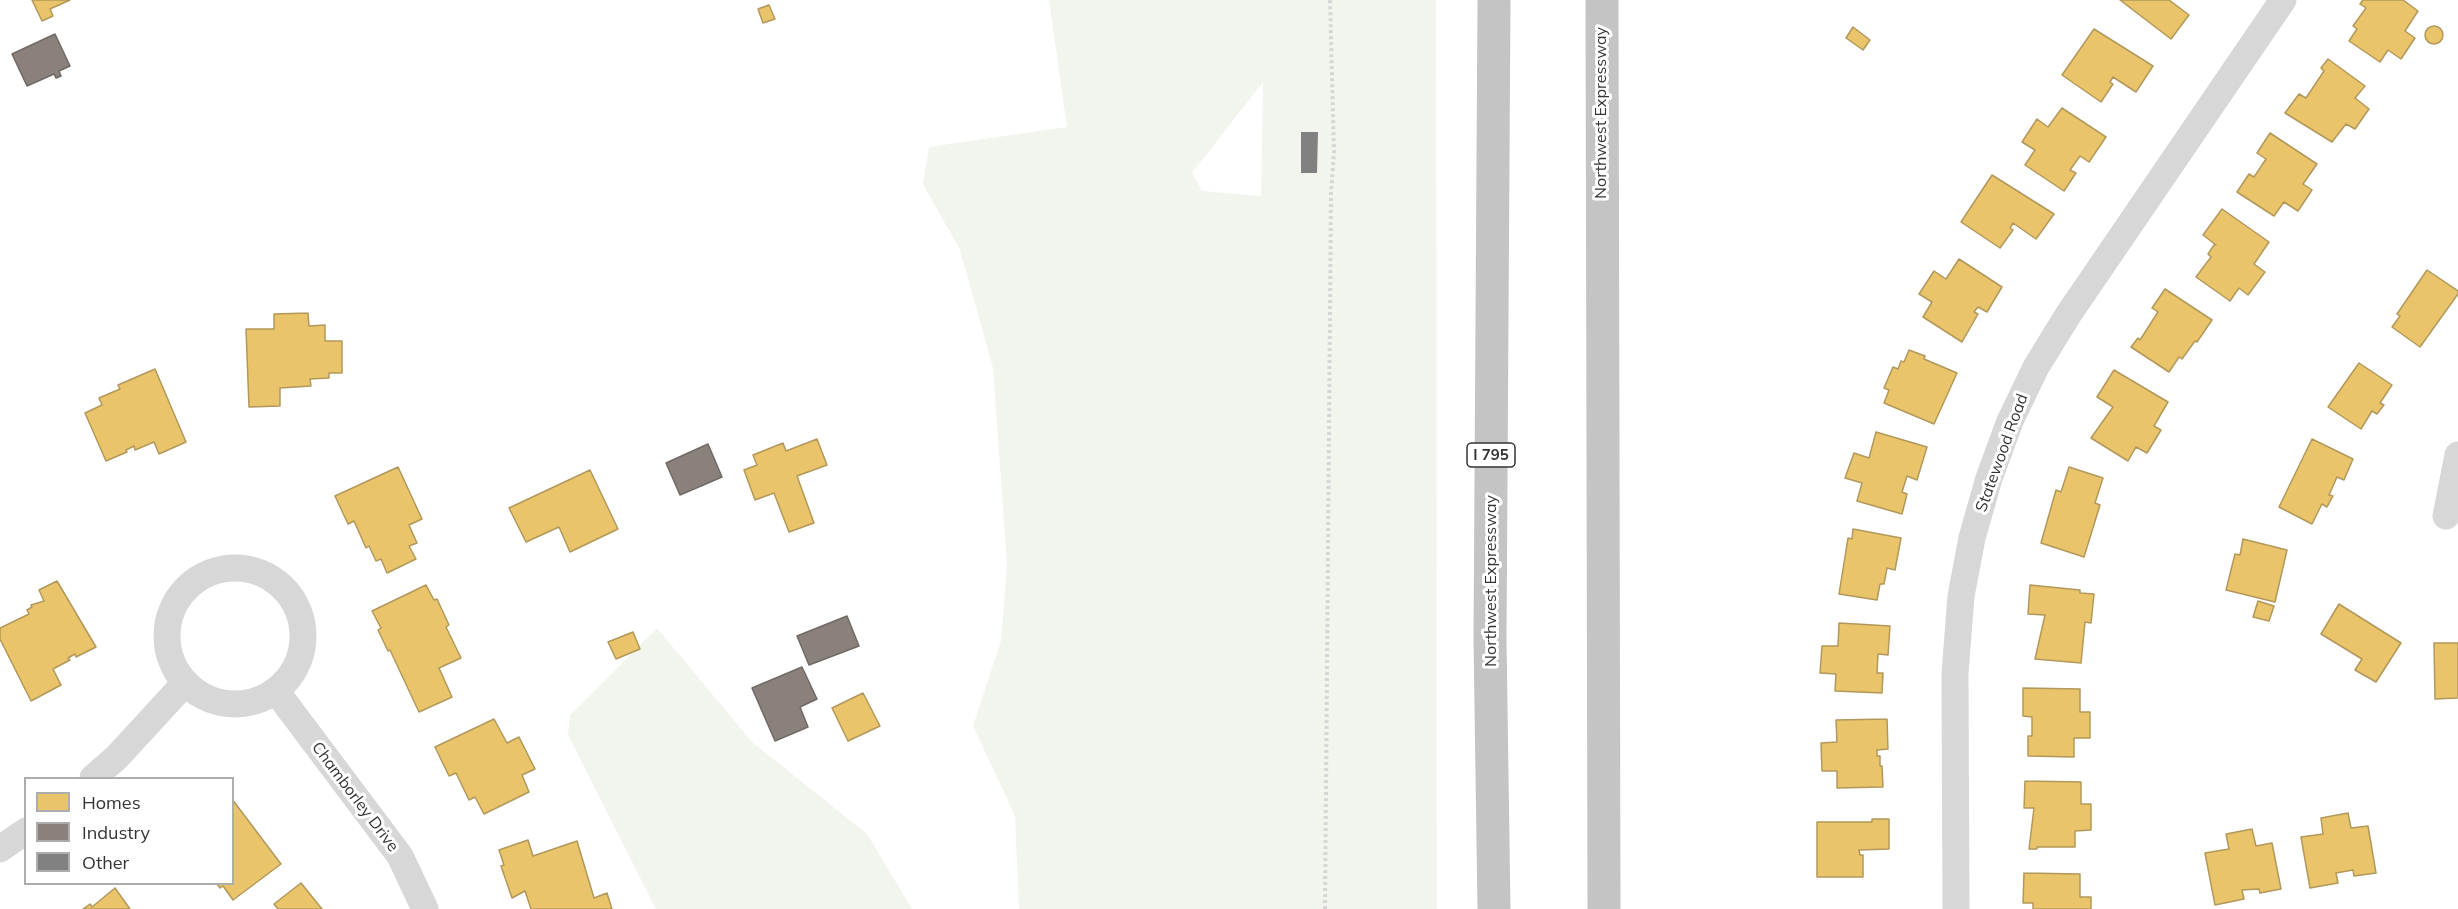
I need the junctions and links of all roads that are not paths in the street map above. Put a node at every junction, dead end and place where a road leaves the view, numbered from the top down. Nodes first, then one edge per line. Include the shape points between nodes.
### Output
1 (1494, 0) edge
2 (1602, 0) edge
3 (2283, 0) edge
4 (2458, 455) edge
5 (2446, 516) dead end
6 (185, 683) junction
7 (276, 691) junction
8 (94, 777) edge
9 (24, 832) edge
10 (0, 849) edge
11 (424, 909) edge
12 (1494, 909) edge
13 (1604, 909) edge
14 (1956, 909) edge

1 - 12 highway, Northwest Expressway / I 795 via 1490,639
2 - 13 highway, Northwest Expressway
3 - 14 street, Statewood Road via 2068,315 2036,367 1993,468 1972,538 1961,596 1955,673
4 - 5 street
6 - 7 street via 205,698 225,704 250,703
6 - 7 street via 170,659 166,633 169,616 181,593 194,581 232,568 270,578 296,606 303,628 301,652 293,672
6 - 8 street
7 - 11 street, Chamborley Drive via 399,856
9 - 10 street

